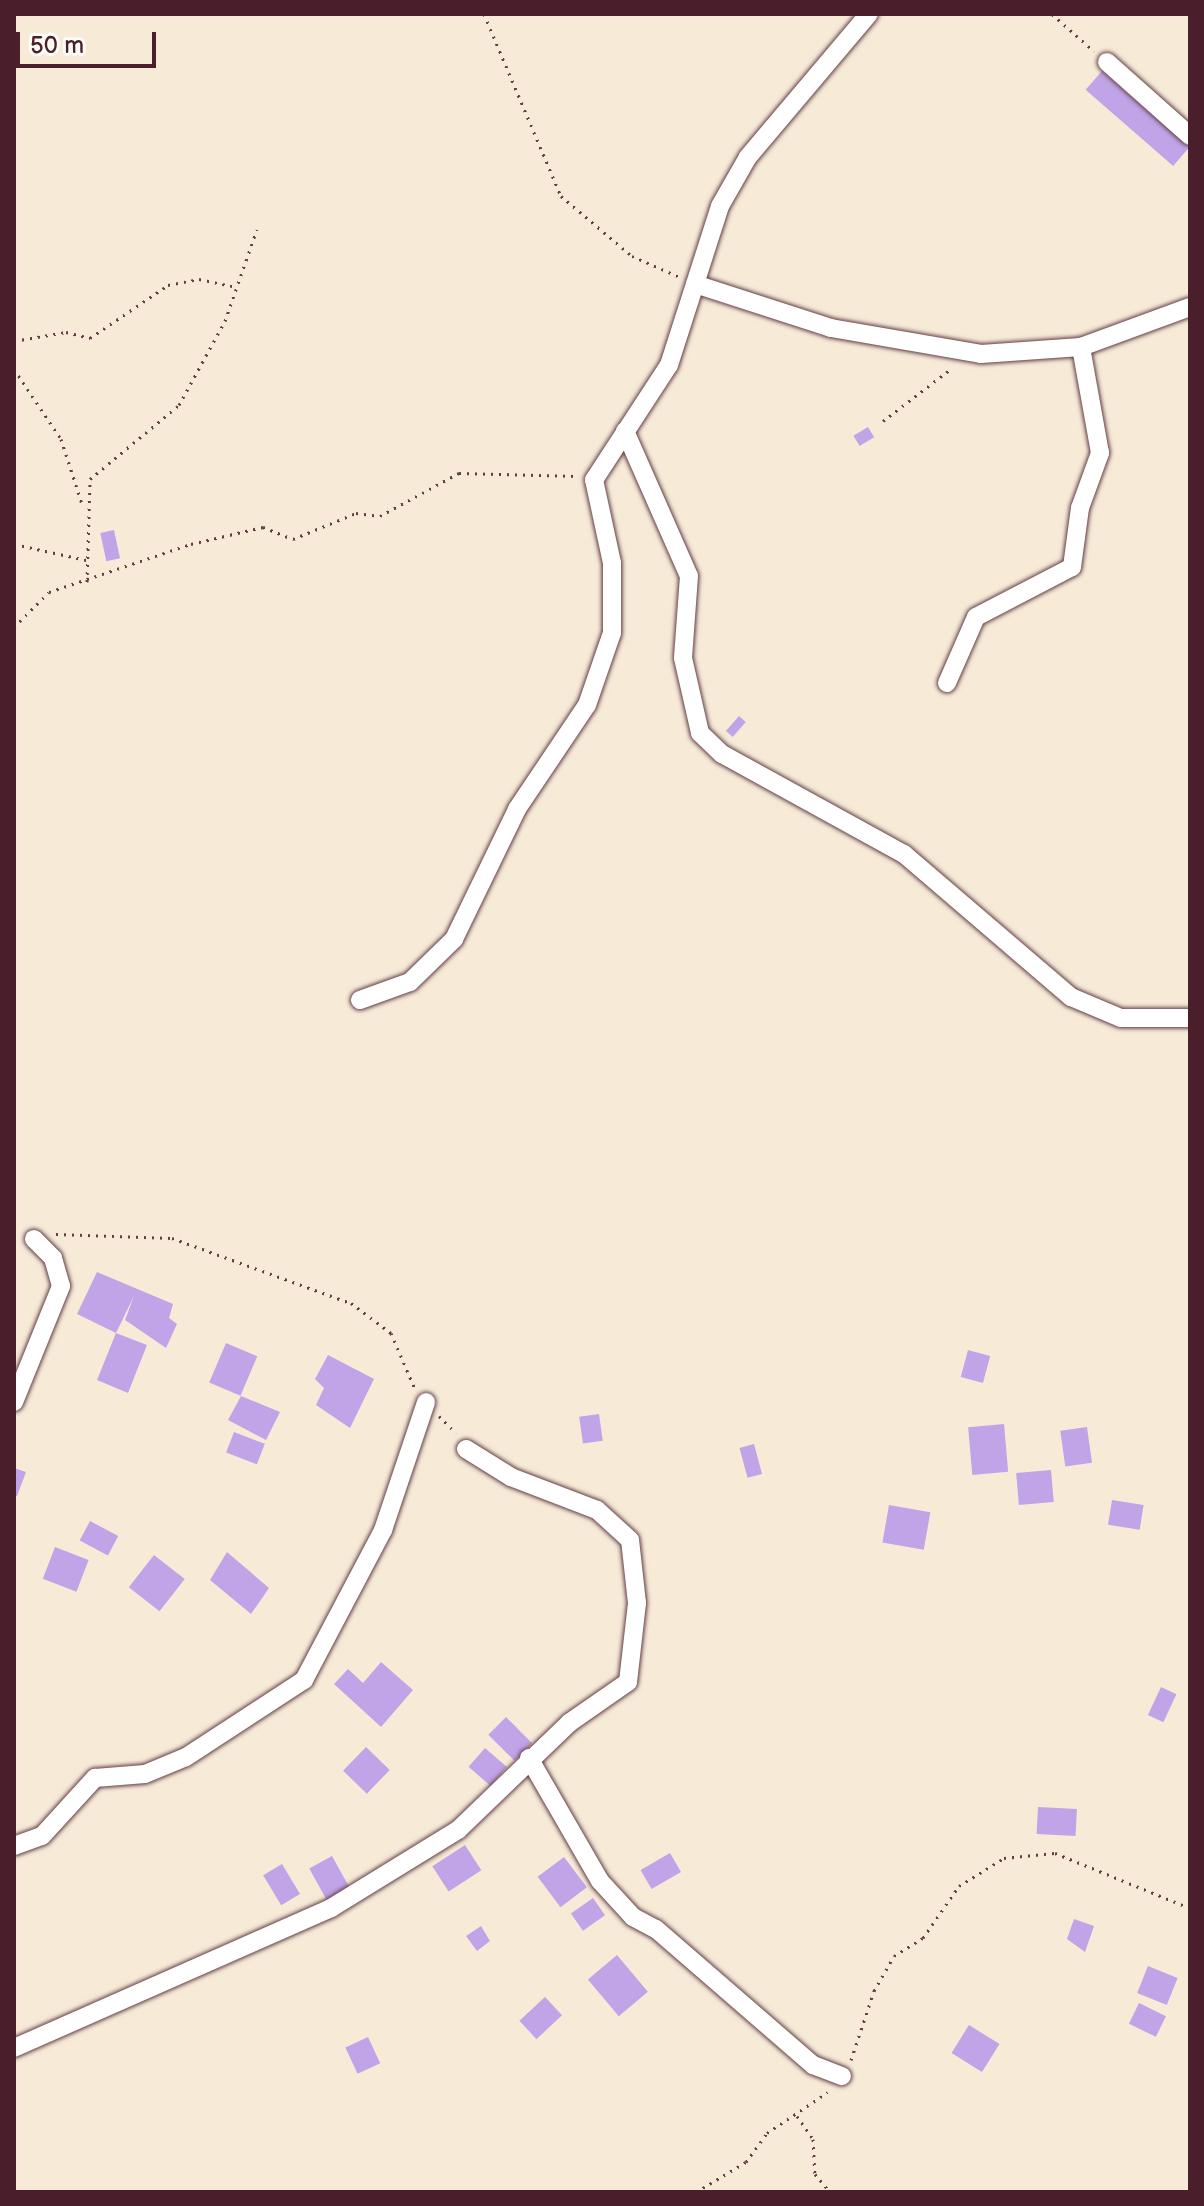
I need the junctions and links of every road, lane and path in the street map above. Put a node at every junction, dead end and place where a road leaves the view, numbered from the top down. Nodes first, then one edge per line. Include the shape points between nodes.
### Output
1 (484, 14) edge
2 (869, 14) edge
3 (1052, 14) edge
4 (1107, 62) joint
5 (1190, 136) edge
6 (257, 229) dead end
7 (695, 284) junction
8 (237, 287) junction
9 (1190, 307) edge
10 (14, 341) edge
11 (1081, 347) junction
12 (981, 354) junction
13 (14, 369) edge
14 (883, 421) dead end
15 (625, 431) junction
16 (594, 480) junction
17 (84, 511) junction
18 (14, 544) edge
19 (86, 560) junction
20 (87, 582) junction
21 (14, 627) edge
22 (947, 683) dead end
23 (360, 1000) dead end
24 (1190, 1018) edge
25 (34, 1239) joint
26 (14, 1402) edge
27 (426, 1402) junction
28 (466, 1449) joint
29 (529, 1758) junction
30 (14, 1846) edge
31 (1190, 1908) edge
32 (14, 2048) edge
33 (842, 2076) junction
34 (797, 2116) junction
35 (696, 2192) edge
36 (830, 2192) edge

1 - 7 path via 561,196 632,256
2 - 7 street via 748,157 720,206
3 - 4 path
4 - 5 street
6 - 8 path
7 - 12 street via 831,328
7 - 15 street via 681,340
8 - 10 path via 199,279 168,285 90,338 66,332
8 - 17 path via 179,405 90,479
9 - 11 street
11 - 12 street
11 - 22 street via 1100,453 1080,508 1072,567 976,617
12 - 14 path via 938,375
13 - 17 path via 61,439
15 - 16 street
15 - 24 street via 689,576 683,658 700,733 722,754 904,854 1071,997 1121,1018
16 - 20 path via 459,473 380,516 356,513 293,539 263,527
16 - 23 street via 612,563 612,633 587,705 517,809 454,939 410,982
17 - 19 path
18 - 19 path
19 - 20 path
20 - 21 path via 49,592
25 - 26 street via 53,1258 61,1286
25 - 27 path via 103,1231 172,1238 351,1303 391,1333
27 - 28 path
27 - 30 street via 383,1530 304,1680 186,1757 145,1774 95,1778 42,1836
28 - 29 street via 618,1523 636,1557 628,1682
29 - 32 street via 458,1830 331,1908
29 - 33 street via 600,1881 633,1917 656,1929 791,2048
31 - 33 path via 1055,1853 1004,1858 959,1886 923,1938 894,1956
33 - 34 path
34 - 35 path via 767,2133 746,2162
34 - 36 path via 813,2139 815,2174

